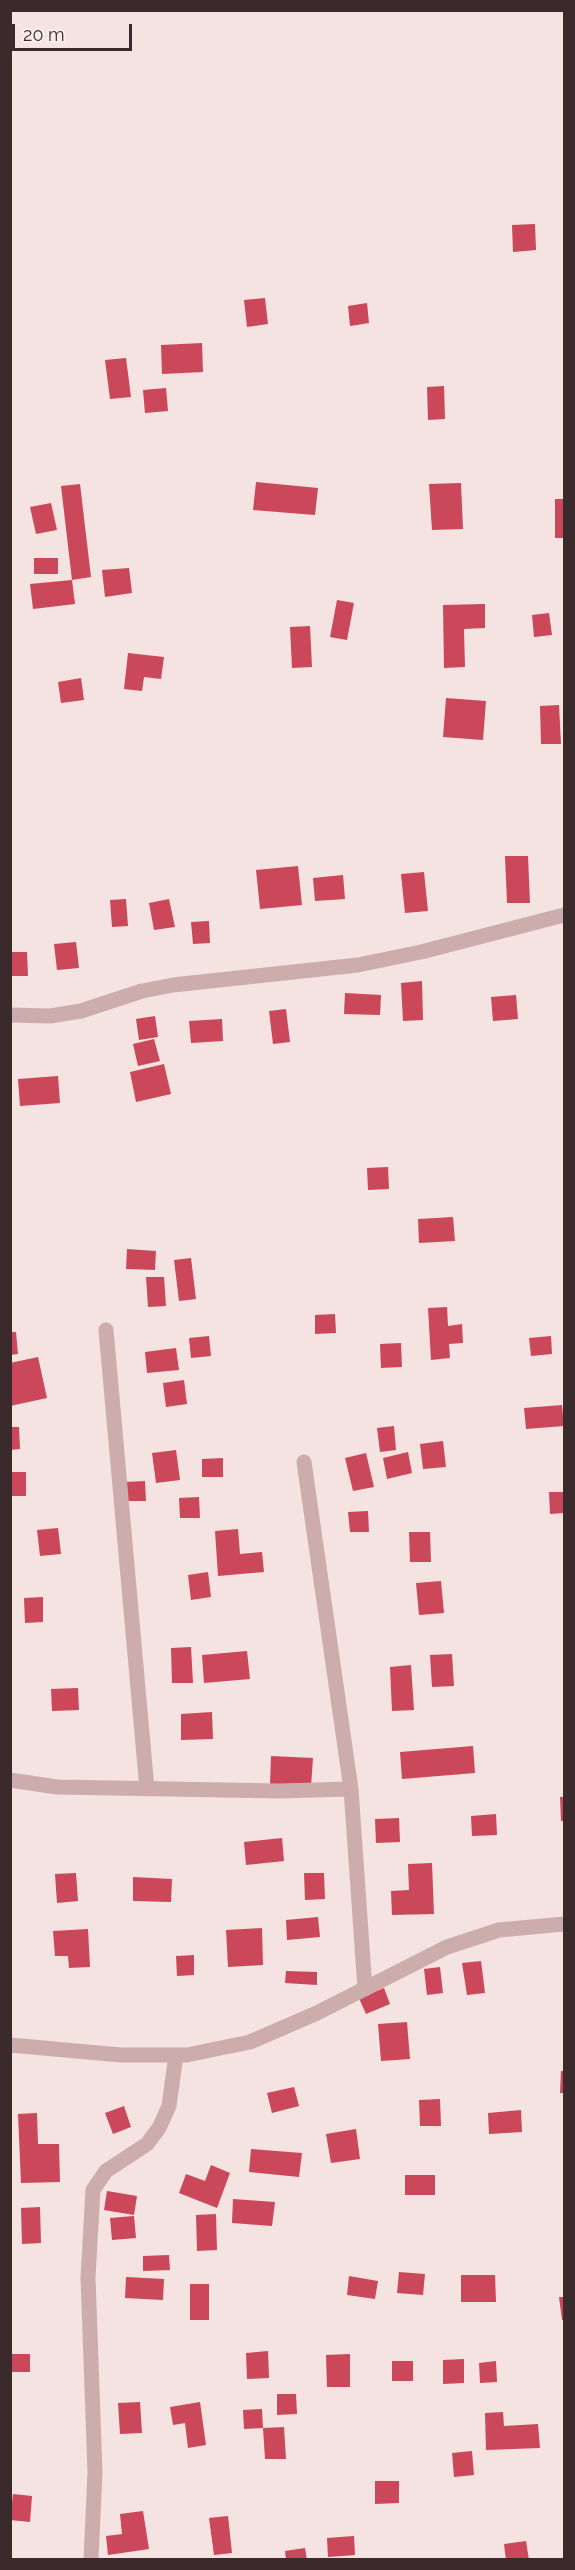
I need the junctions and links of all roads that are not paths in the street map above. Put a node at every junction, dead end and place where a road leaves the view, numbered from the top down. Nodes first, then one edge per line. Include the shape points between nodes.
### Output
1 (564, 915) edge
2 (10, 1015) edge
3 (106, 1330) dead end
4 (304, 1462) dead end
5 (10, 1780) edge
6 (147, 1789) junction
7 (351, 1789) junction
8 (564, 1924) edge
9 (365, 1989) junction
10 (10, 2045) edge
11 (176, 2055) junction
12 (91, 2559) edge

1 - 2 street via 358,965 173,985 50,1016
3 - 6 street
4 - 7 street
5 - 6 street via 57,1787
6 - 7 street
7 - 9 street
8 - 9 street via 499,1930 447,1947
9 - 11 street via 250,2042
10 - 11 street via 121,2055
11 - 12 street via 169,2106 159,2128 147,2144 106,2171 93,2190 88,2277 95,2472

